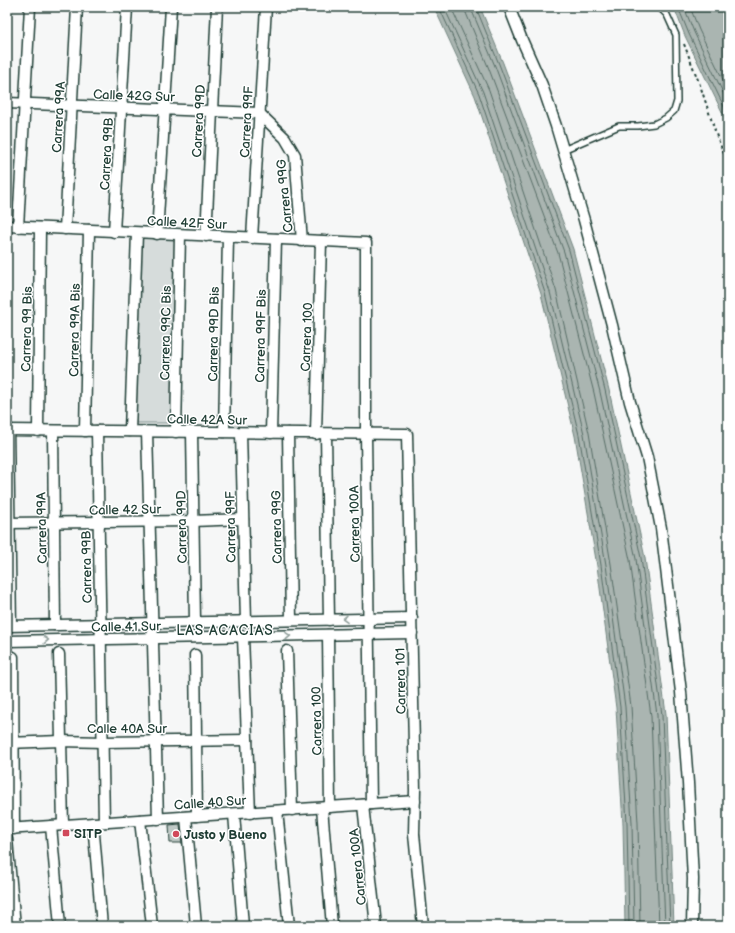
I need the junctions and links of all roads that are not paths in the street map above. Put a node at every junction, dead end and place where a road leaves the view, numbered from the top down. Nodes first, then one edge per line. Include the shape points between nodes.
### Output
1 (30, 7) edge
2 (77, 7) edge
3 (127, 7) edge
4 (171, 7) edge
5 (217, 7) edge
6 (266, 7) edge
7 (509, 7) edge
8 (659, 7) edge
9 (7, 103) edge
10 (24, 103) junction
11 (72, 106) junction
12 (121, 108) junction
13 (165, 110) junction
14 (212, 111) junction
15 (259, 113) junction
16 (563, 150) junction
17 (7, 226) edge
18 (18, 227) junction
19 (40, 228) junction
20 (65, 229) junction
21 (89, 230) junction
22 (114, 232) junction
23 (137, 233) junction
24 (158, 234) junction
25 (180, 235) junction
26 (206, 236) junction
27 (228, 237) junction
28 (252, 238) junction
29 (276, 239) junction
30 (302, 240) junction
31 (321, 241) junction
32 (366, 244) joint
33 (8, 430) edge
34 (38, 431) junction
35 (52, 431) junction
36 (85, 431) junction
37 (96, 431) junction
38 (130, 432) junction
39 (147, 432) junction
40 (176, 432) junction
41 (192, 432) junction
42 (224, 432) junction
43 (241, 433) junction
44 (271, 433) junction
45 (288, 433) junction
46 (321, 434) junction
47 (366, 434) junction
48 (408, 434) joint
49 (243, 519) junction
50 (150, 521) junction
51 (194, 521) junction
52 (54, 522) junction
53 (98, 522) junction
54 (8, 523) edge
55 (412, 618) junction
56 (368, 619) junction
57 (291, 620) junction
58 (329, 620) junction
59 (246, 621) junction
60 (195, 622) junction
61 (153, 623) junction
62 (100, 624) junction
63 (55, 625) junction
64 (9, 626) edge
65 (412, 633) junction
66 (368, 634) junction
67 (328, 635) junction
68 (243, 637) junction
69 (153, 638) junction
70 (101, 639) junction
71 (7, 641) edge
72 (287, 651) dead end
73 (59, 654) dead end
74 (195, 655) dead end
75 (13, 657) dead end
76 (196, 740) junction
77 (247, 740) junction
78 (61, 741) junction
79 (156, 741) junction
80 (103, 742) junction
81 (10, 743) edge
82 (415, 801) junction
83 (367, 805) junction
84 (326, 807) junction
85 (292, 810) junction
86 (277, 811) junction
87 (250, 812) junction
88 (234, 814) junction
89 (197, 816) junction
90 (186, 817) junction
91 (158, 819) junction
92 (140, 820) junction
93 (104, 822) junction
94 (92, 823) junction
95 (63, 825) junction
96 (51, 826) junction
97 (10, 829) edge
98 (7, 839) edge
99 (14, 926) edge
100 (60, 926) edge
101 (102, 926) edge
102 (152, 926) edge
103 (196, 926) edge
104 (243, 926) edge
105 (289, 926) edge
106 (332, 926) edge
107 (376, 926) edge
108 (423, 926) edge
109 (692, 926) edge

1 - 10 street
2 - 11 street, Carrera 99A
3 - 12 street, Carrera 99B
4 - 13 street
5 - 14 street, Carrera 99D
6 - 15 street, Carrera 99F
7 - 16 street via 542,85
8 - 16 lane via 667,15 676,35 677,101 674,111 654,124 619,126
9 - 10 street, Calle 42G Sur
10 - 11 street, Calle 42G Sur
10 - 18 street
11 - 12 street, Calle 42G Sur
11 - 20 street, Carrera 99A
12 - 13 street, Calle 42G Sur
12 - 22 street, Carrera 99B
13 - 14 street, Calle 42G Sur
13 - 24 street
14 - 15 street, Calle 42G Sur
14 - 26 street, Carrera 99D
15 - 28 street, Carrera 99F
15 - 30 street, Carrera 99G via 285,138 295,155
16 - 109 street via 647,457 661,528 681,692 693,879
17 - 18 street, Calle 42F Sur
18 - 19 street, Calle 42F Sur
19 - 20 street, Calle 42F Sur
19 - 34 street, Carrera 99 Bis
20 - 21 street, Calle 42F Sur
21 - 22 street, Calle 42F Sur
21 - 36 street, Carrera 99A Bis
22 - 23 street, Calle 42F Sur
23 - 24 street, Calle 42F Sur
23 - 38 street
24 - 25 street, Calle 42F Sur
25 - 26 street, Calle 42F Sur
25 - 40 street, Carrera 99C Bis
26 - 27 street, Calle 42F Sur
27 - 28 street, Calle 42F Sur
27 - 42 street, Carrera 99D Bis
28 - 29 street, Calle 42F Sur
29 - 30 street, Calle 42F Sur
29 - 44 street, Carrera 99F Bis
30 - 31 street, Calle 42F Sur
31 - 32 street, Calle 42F Sur
31 - 46 street, Carrera 100
32 - 47 street, Carrera 100A
33 - 34 street, Calle 42A Sur
33 - 54 street
34 - 35 street, Calle 42A Sur
35 - 36 street, Calle 42A Sur
35 - 52 street, Carrera 99A
36 - 37 street, Calle 42A Sur
37 - 38 street, Calle 42A Sur
37 - 53 street, Carrera 99B
38 - 39 street, Calle 42A Sur
39 - 40 street, Calle 42A Sur
39 - 50 street
40 - 41 street, Calle 42A Sur
41 - 42 street, Calle 42A Sur
41 - 51 street, Carrera 99D
42 - 43 street, Calle 42A Sur
43 - 44 street, Calle 42A Sur
43 - 49 street, Carrera 99F
44 - 45 street, Calle 42A Sur
45 - 46 street, Calle 42A Sur
45 - 57 street, Carrera 99G
46 - 47 street, Calle 42A Sur
46 - 58 street, Carrera 100
47 - 48 street, Calle 42A Sur
47 - 56 street, Carrera 100A
48 - 55 street, Carrera 101
49 - 51 street, Calle 42 Sur
49 - 59 street, Carrera 99F
50 - 51 street, Calle 42 Sur
50 - 53 street, Calle 42 Sur
50 - 61 street
51 - 60 street, Carrera 99D
52 - 53 street, Calle 42 Sur
52 - 54 street, Calle 42 Sur
52 - 63 street, Carrera 99A
53 - 62 street, Carrera 99B
54 - 64 street
55 - 56 street, Calle 41 Sur
55 - 65 street, Carrera 101
56 -> 58 street, Calle 41 Sur
56 - 66 street, Carrera 100A
57 - 58 street, Calle 41 Sur
57 - 59 street, Calle 41 Sur
59 - 60 street, Calle 41 Sur
60 - 61 street, Calle 41 Sur
61 - 62 street, Calle 41 Sur
61 - 69 street
62 - 63 street, Calle 41 Sur
62 - 70 street, Carrera 99B
63 - 64 street, Calle 41 Sur
65 - 66 street, Calle 41 Sur
65 - 82 street, Carrera 101
66 - 67 street, Calle 41 Sur
66 - 83 street, Carrera 100A
68 -> 67 street, Calle 41 Sur
67 - 84 street, Carrera 100
68 - 69 street, Calle 41 Sur
68 - 77 street
69 - 70 street, Calle 41 Sur
69 - 79 street
71 -> 70 street, Calle 41 Sur
70 - 80 street, Carrera 99B
72 - 85 street
73 - 78 street
74 - 76 street
75 - 81 street
76 - 77 street, Calle 40A Sur
76 - 79 street, Calle 40A Sur
76 - 89 street
77 - 87 street
78 - 80 street, Calle 40A Sur
78 - 81 street, Calle 40A Sur
78 - 95 street
79 - 80 street, Calle 40A Sur
79 - 91 street
80 - 93 street, Carrera 99B
81 - 97 street
82 - 83 street, Calle 40 Sur
82 - 108 street, Carrera 101 via 414,834
83 - 84 street, Calle 40 Sur
83 - 107 street, Carrera 100A
84 - 85 street, Calle 40 Sur
84 - 106 street, Carrera 100
85 - 86 street, Calle 40 Sur
86 - 87 street, Calle 40 Sur
86 - 105 street
87 - 88 street, Calle 40 Sur
88 - 89 street, Calle 40 Sur
88 - 104 street
89 - 90 street, Calle 40 Sur
90 - 91 street, Calle 40 Sur
90 - 103 street
91 - 92 street, Calle 40 Sur
92 - 93 street, Calle 40 Sur
92 - 102 street
93 - 94 street, Calle 40 Sur
94 - 95 street, Calle 40 Sur
94 - 101 street
95 - 96 street, Calle 40 Sur
96 - 97 street, Calle 40 Sur
96 - 100 street
98 - 99 street

